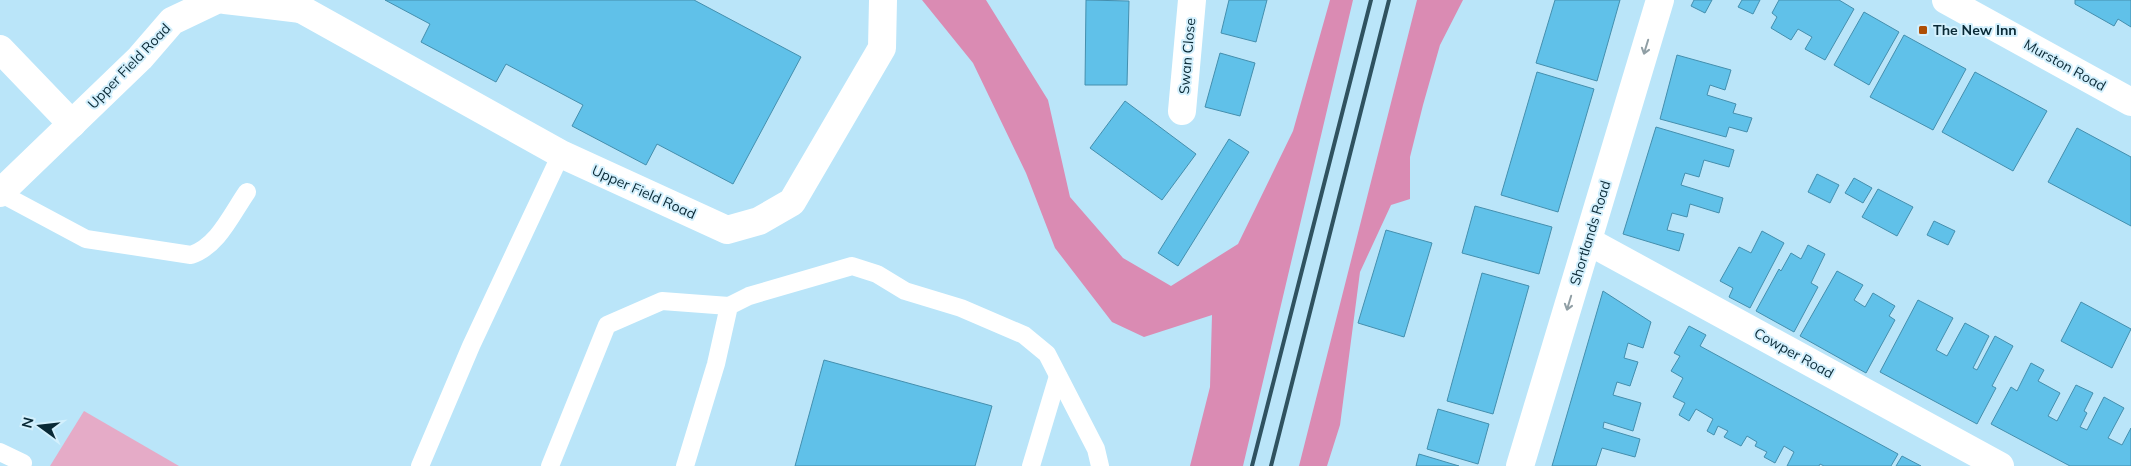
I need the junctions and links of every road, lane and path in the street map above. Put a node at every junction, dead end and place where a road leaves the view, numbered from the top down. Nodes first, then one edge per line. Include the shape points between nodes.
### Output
1 (216, 0) edge
2 (225, 0) edge
3 (883, 0) edge
4 (1192, 0) edge
5 (1660, 0) edge
6 (1946, 0) edge
7 (297, 5) edge
8 (0, 49) edge
9 (2131, 102) edge
10 (1182, 111) dead end
11 (72, 124) junction
12 (561, 154) junction
13 (246, 192) dead end
14 (0, 193) edge
15 (1588, 241) junction
16 (729, 306) junction
17 (1058, 376) junction
18 (0, 452) edge
19 (23, 463) dead end
20 (420, 466) edge
21 (550, 466) edge
22 (685, 466) edge
23 (1031, 466) edge
24 (1100, 466) edge
25 (1520, 466) edge
26 (2000, 466) edge

1 - 11 street, Upper Field Road via 172,21 140,58
2 - 7 street, Upper Field Road
3 - 12 street, Upper Field Road via 882,48 792,202 759,221 726,230
4 - 10 street, Swan Close
5 -> 15 street, Shortlands Road
6 - 9 street, Murston Road
7 - 12 street, Upper Field Road
8 - 11 street
11 - 14 street, Upper Field Road
12 - 20 lane via 471,346
13 - 14 lane via 213,243 191,255 86,239
15 -> 25 street, Shortlands Road
15 - 26 street, Cowper Road
16 - 17 lane via 749,296 852,266 877,274 905,291 961,308 1024,335 1046,354
16 - 21 lane via 662,301 607,324
16 - 22 lane via 716,364
17 - 23 lane
17 - 24 lane via 1096,448
18 - 19 lane

